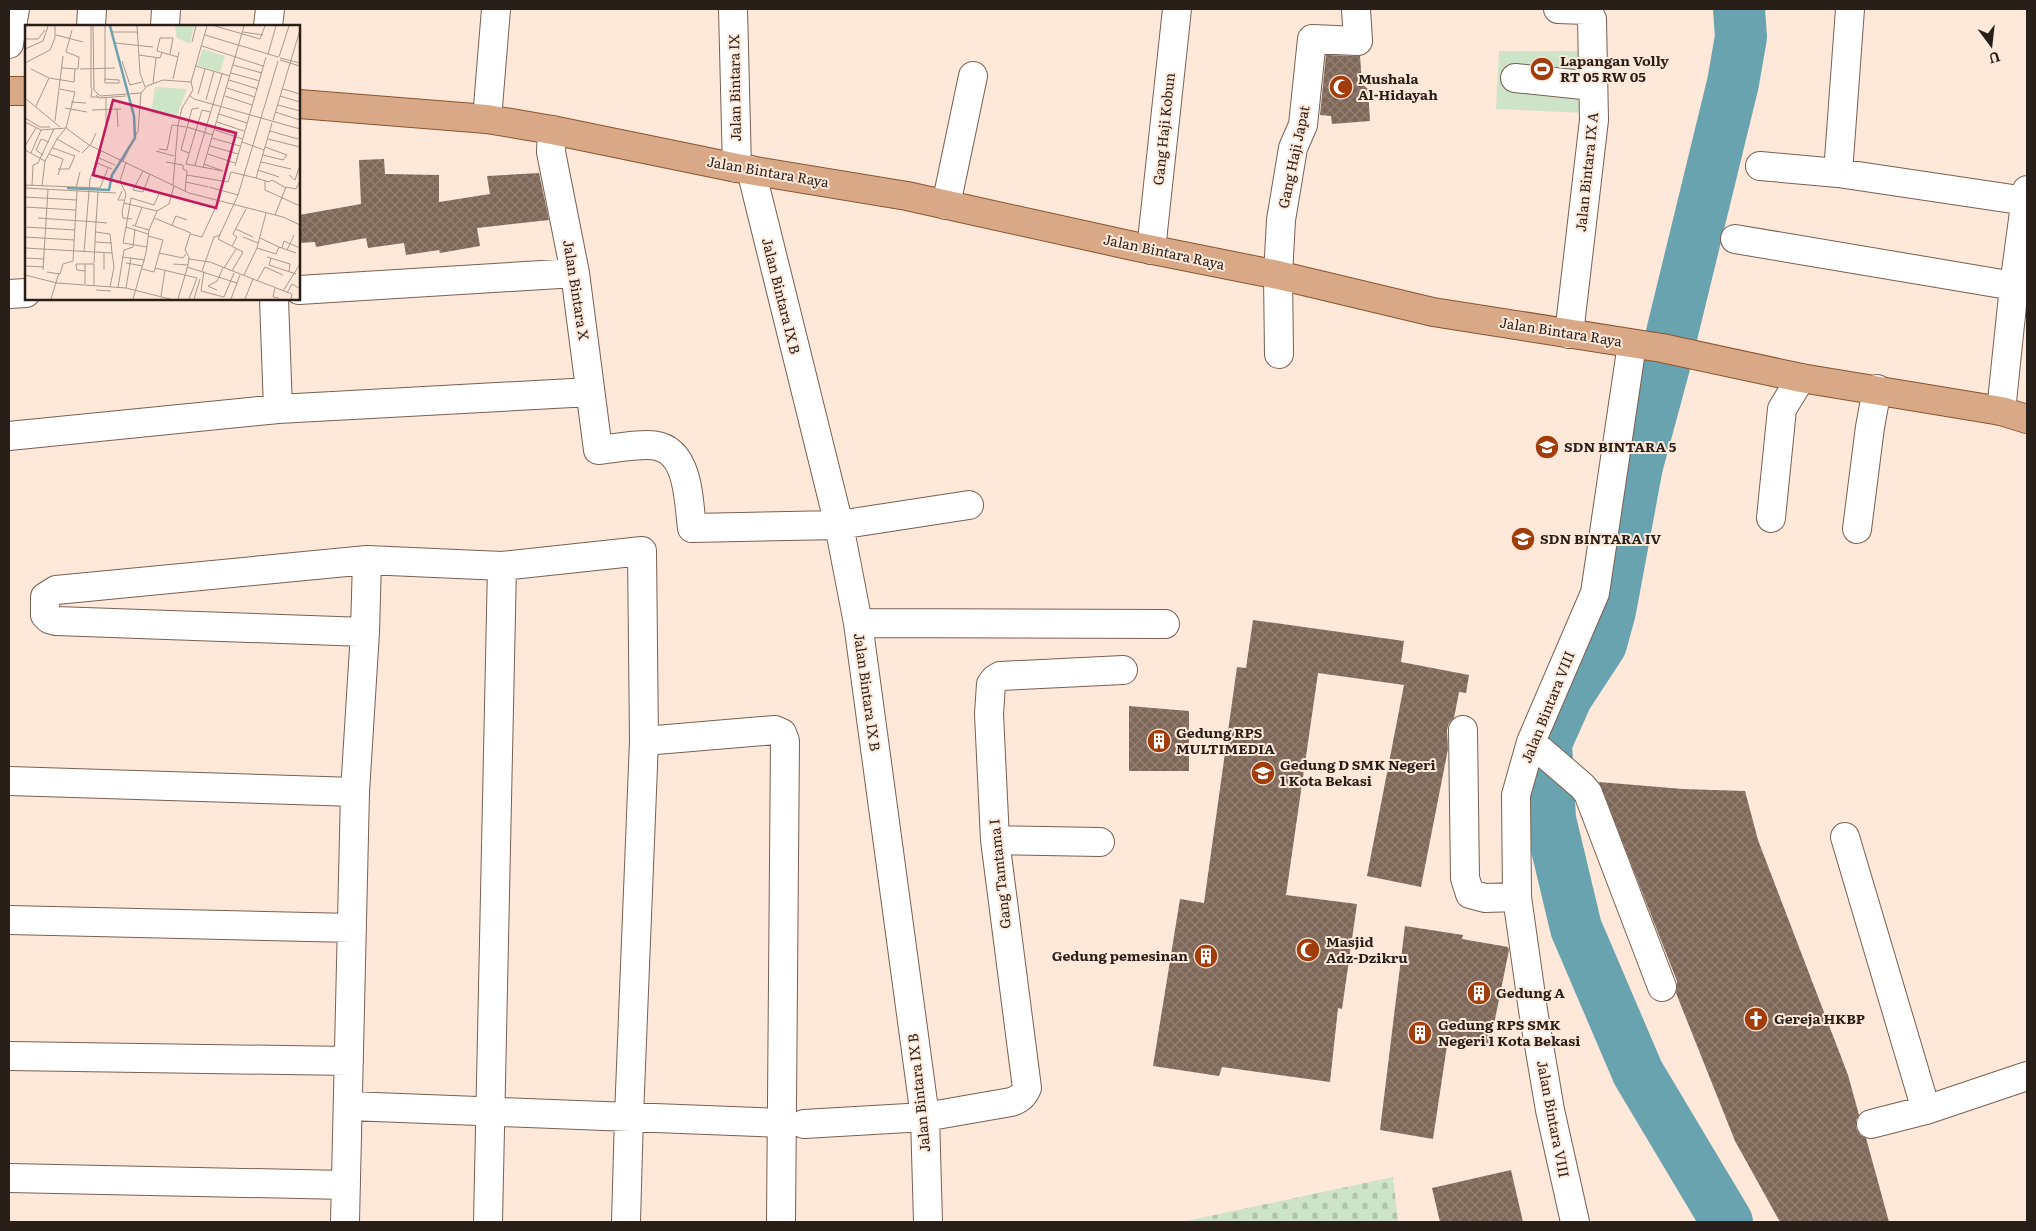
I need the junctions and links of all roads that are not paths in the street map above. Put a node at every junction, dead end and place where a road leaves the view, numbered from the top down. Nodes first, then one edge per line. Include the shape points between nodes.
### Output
1 (15, 9) edge
2 (92, 9) edge
3 (166, 9) edge
4 (270, 9) edge
5 (496, 9) edge
6 (733, 9) edge
7 (1177, 9) edge
8 (1356, 9) edge
9 (1558, 9) edge
10 (1850, 9) edge
11 (91, 25) edge
12 (164, 25) edge
13 (268, 25) edge
14 (9, 44) edge
15 (973, 76) dead end
16 (1515, 78) dead end
17 (1593, 86) junction
18 (9, 91) edge
19 (25, 91) edge
20 (300, 104) edge
21 (487, 119) junction
22 (552, 130) junction
23 (1760, 166) dead end
24 (744, 169) junction
25 (1838, 173) junction
26 (2026, 195) edge
27 (946, 205) junction
28 (1735, 239) dead end
29 (1151, 250) junction
30 (575, 272) junction
31 (1278, 275) junction
32 (2014, 286) junction
33 (300, 290) edge
34 (25, 293) edge
35 (9, 294) edge
36 (274, 300) edge
37 (1569, 334) junction
38 (1632, 344) junction
39 (1279, 354) dead end
40 (1801, 378) junction
41 (1877, 389) junction
42 (590, 392) junction
43 (278, 409) junction
44 (2001, 411) junction
45 (2027, 419) edge
46 (9, 436) edge
47 (968, 506) dead end
48 (1771, 518) dead end
49 (839, 525) junction
50 (1857, 530) dead end
51 (367, 560) junction
52 (502, 566) junction
53 (858, 623) junction
54 (1165, 624) dead end
55 (365, 632) junction
56 (1124, 670) dead end
57 (1463, 730) dead end
58 (644, 741) junction
59 (1537, 746) junction
60 (9, 781) edge
61 (356, 792) junction
62 (1845, 837) dead end
63 (995, 840) junction
64 (1100, 842) dead end
65 (1517, 897) junction
66 (9, 920) edge
67 (352, 928) junction
68 (1662, 987) dead end
69 (9, 1056) edge
70 (349, 1061) junction
71 (2027, 1076) edge
72 (349, 1106) junction
73 (490, 1110) junction
74 (1926, 1110) junction
75 (629, 1116) junction
76 (925, 1117) junction
77 (793, 1123) junction
78 (1871, 1124) dead end
79 (9, 1178) edge
80 (346, 1185) junction
81 (345, 1222) edge
82 (488, 1222) edge
83 (626, 1222) edge
84 (781, 1222) edge
85 (928, 1222) edge
86 (1575, 1222) edge

1 - 14 street
2 - 11 street
3 - 12 street
4 - 13 street
5 - 21 street
6 - 24 street, Jalan Bintara IX
7 - 29 street, Gang Haji Kobun
8 - 31 street, Gang Haji Japat via 1358,41 1312,39 1303,125 1293,148 1281,220
9 - 17 street, Jalan Bintara IX A via 1586,10 1592,19
10 - 25 street
15 - 27 street
16 - 17 street
17 - 37 street, Jalan Bintara IX A via 1594,120
18 - 19 main road
20 - 21 main road, Jalan Bintara Raya
21 - 22 main road, Jalan Bintara Raya
22 - 24 main road, Jalan Bintara Raya
22 - 30 street, Jalan Bintara X via 551,152
23 - 25 street
24 - 27 main road, Jalan Bintara Raya
24 - 49 street, Jalan Bintara IX B
25 - 26 street
26 - 32 street
27 - 29 main road, Jalan Bintara Raya
28 - 32 street
29 - 31 main road, Jalan Bintara Raya
30 - 33 street
30 - 42 street, Jalan Bintara X
31 - 37 main road, Jalan Bintara Raya via 1433,312
31 - 39 street, Gang Haji Japat
32 - 44 street
34 - 35 street
36 - 43 street
37 - 38 main road, Jalan Bintara Raya
38 - 40 main road, Jalan Bintara Raya
38 - 59 street, Jalan Bintara VIII via 1594,593
40 - 41 main road, Jalan Bintara Raya
40 - 48 street via 1782,409
41 - 44 main road, Jalan Bintara Raya
41 - 50 street
42 - 43 street
42 - 49 street, Jalan Bintara X via 598,450 650,444 668,450 678,458 684,472 692,528
43 - 46 street
44 - 45 main road, Jalan Bintara Raya
47 - 49 street
49 - 53 street, Jalan Bintara IX B
51 - 52 street
51 - 55 street
51 - 55 street via 56,590 45,596 45,615 56,620
52 - 58 street via 642,551
52 - 73 street
53 - 54 street
53 - 76 street, Jalan Bintara IX B
55 - 61 street
56 - 63 street, Gang Tamtama I via 1000,676 991,684 989,714
57 - 65 street via 1467,887 1470,894 1485,898
58 - 75 street
58 - 77 street via 775,730 782,733 785,741
59 - 65 street, Jalan Bintara VIII via 1516,795
59 - 68 street via 1582,786 1592,802
60 - 61 street
61 - 67 street
62 - 74 street
63 - 64 street
63 - 76 street, Gang Tamtama I via 1027,1088 1019,1099 1012,1102
65 - 86 street, Jalan Bintara VIII via 1550,1110
66 - 67 street
67 - 70 street
69 - 70 street
70 - 72 street
71 - 74 street
72 - 73 street
72 - 80 street
73 - 75 street
73 - 82 street
74 - 78 street
75 - 77 street
75 - 83 street
76 - 77 street
76 - 85 street, Jalan Bintara IX B
77 - 84 street
79 - 80 street
80 - 81 street

